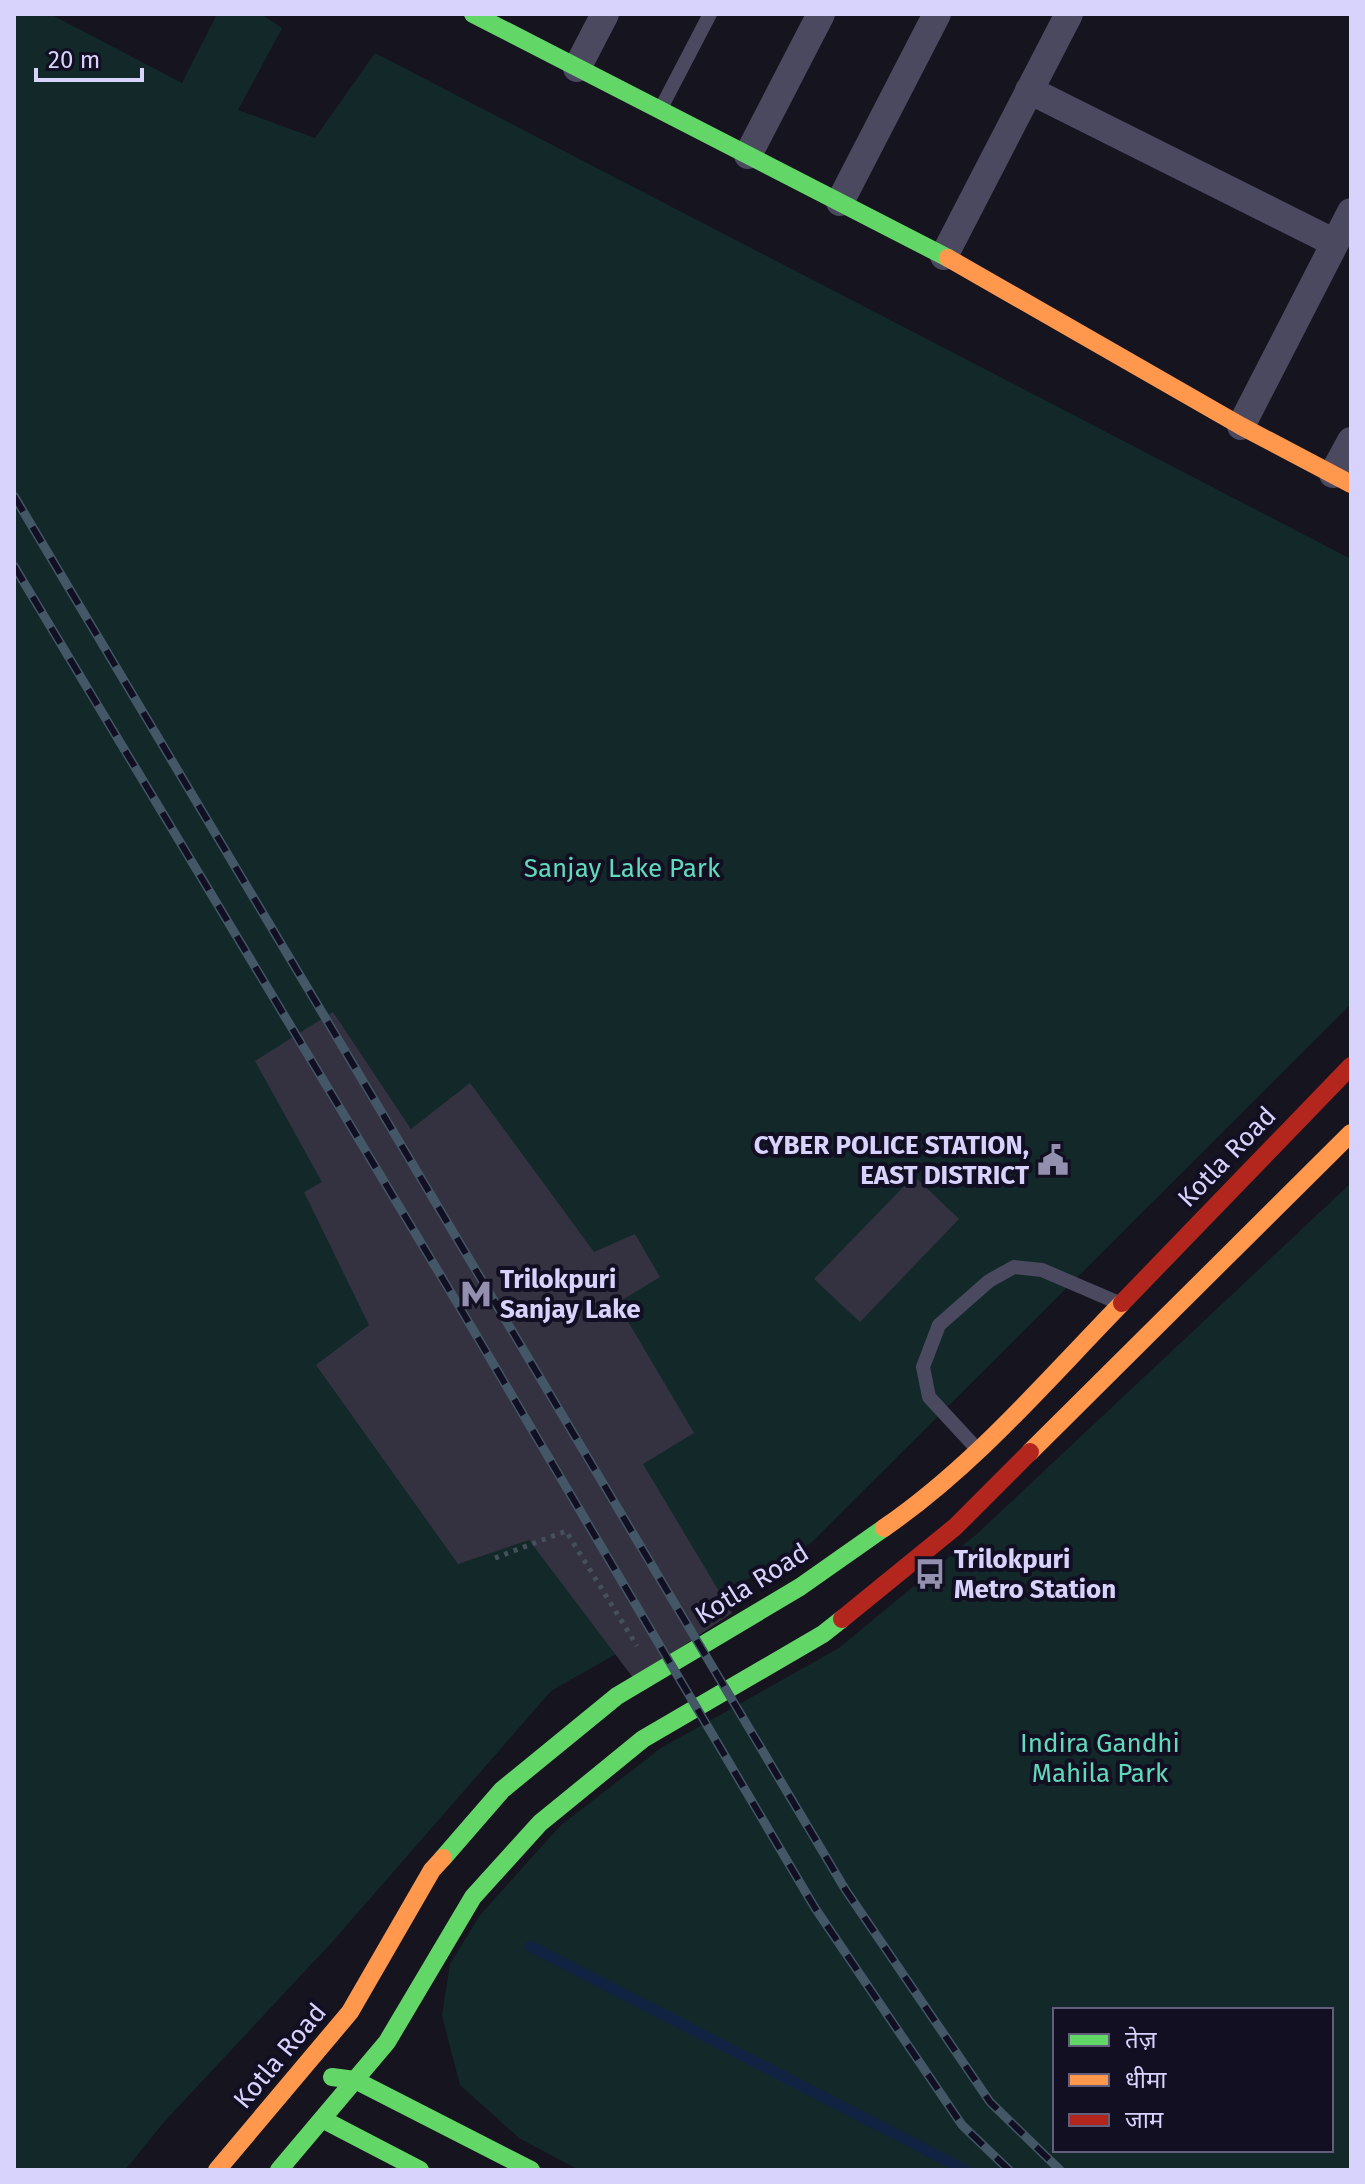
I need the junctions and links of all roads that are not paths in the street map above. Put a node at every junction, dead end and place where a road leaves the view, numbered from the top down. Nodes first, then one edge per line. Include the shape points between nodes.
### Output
1 (605, 14) edge
2 (710, 14) edge
3 (821, 14) edge
4 (937, 14) edge
5 (1069, 14) edge
6 (483, 16) edge
7 (577, 68) junction
8 (1029, 90) junction
9 (660, 110) junction
10 (748, 155) junction
11 (840, 202) junction
12 (1351, 212) edge
13 (1335, 243) junction
14 (944, 256) junction
15 (1241, 426) junction
16 (1351, 441) edge
17 (1342, 479) edge
18 (1351, 1066) edge
19 (1351, 1133) edge
20 (1121, 1303) junction
21 (979, 1450) junction
22 (300, 2073) junction
23 (355, 2080) junction
24 (322, 2119) junction
25 (217, 2170) edge
26 (279, 2170) edge
27 (420, 2170) edge
28 (531, 2170) edge

1 - 7 street
2 - 9 lane
3 - 10 street
4 - 11 street
5 - 8 street
6 - 7 main road
7 - 9 main road
8 - 13 street
8 - 14 street
9 - 10 main road
10 - 11 main road
11 - 14 main road
12 - 13 street
13 - 15 street
14 - 15 main road
15 - 17 main road
16 - 17 street
18 - 20 main road, Kotla Road
19 - 23 main road via 955,1527 823,1634 643,1739 540,1823 473,1897 387,2042
20 - 21 main road, Kotla Road
20 - 21 lane via 1042,1270 1014,1267 989,1281 939,1325 923,1367 929,1397
21 - 22 main road, Kotla Road via 916,1506 800,1587 617,1696 502,1790 432,1870 350,2012
22 - 23 main road
22 - 24 main road
22 - 25 main road, Kotla Road
23 - 24 main road
23 - 28 main road
24 - 26 main road
24 - 27 main road

